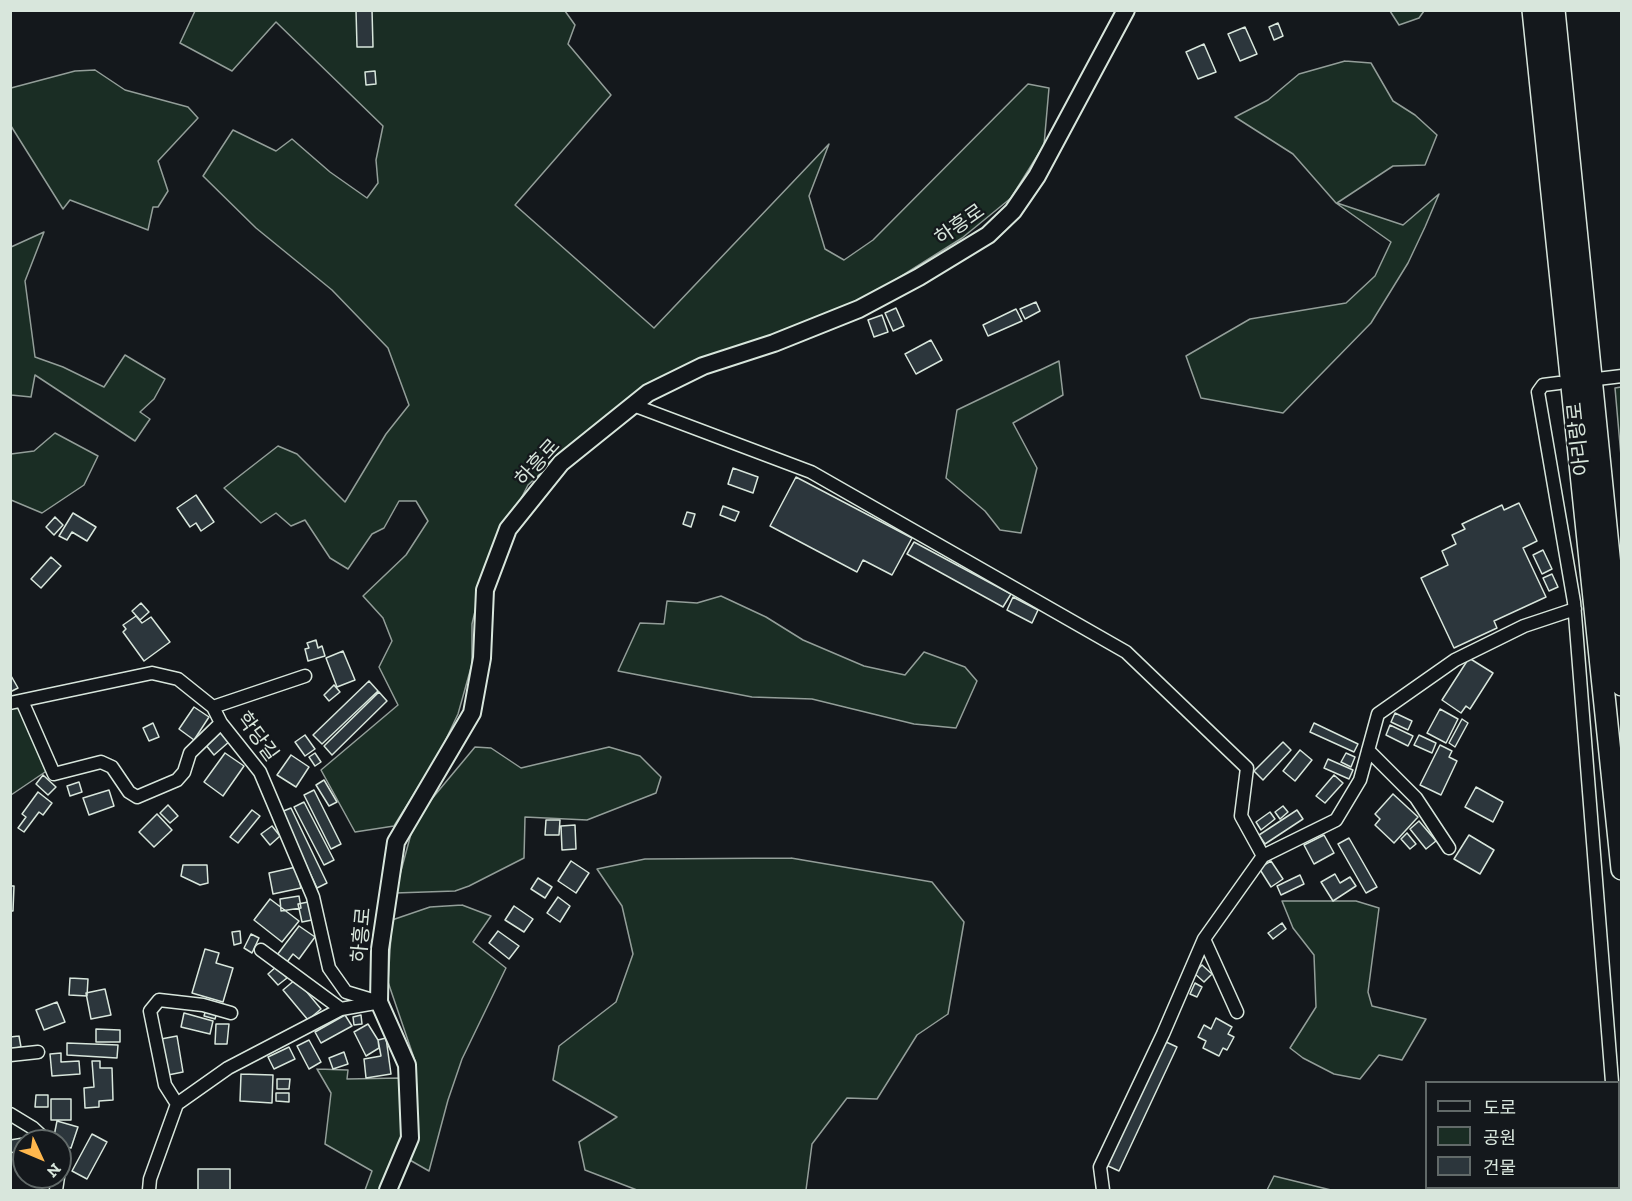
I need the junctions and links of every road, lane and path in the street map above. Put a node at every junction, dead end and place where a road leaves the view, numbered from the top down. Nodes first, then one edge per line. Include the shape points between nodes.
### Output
1 (1126, 10) edge
2 (1533, 10) edge
3 (1554, 10) edge
4 (1622, 376) edge
5 (1597, 379) dead end
6 (1559, 383) dead end
7 (633, 405) junction
8 (1575, 609) junction
9 (305, 676) dead end
10 (1622, 685) edge
11 (16, 702) edge
12 (213, 707) junction
13 (221, 723) junction
14 (1368, 750) junction
15 (1449, 848) dead end
16 (1263, 856) junction
17 (1622, 869) edge
18 (1204, 939) junction
19 (261, 950) dead end
20 (379, 1002) junction
21 (341, 1009) junction
22 (231, 1012) dead end
23 (1237, 1012) dead end
24 (38, 1052) dead end
25 (10, 1055) edge
26 (1612, 1081) edge
27 (177, 1104) junction
28 (10, 1114) edge
29 (34, 1129) edge
30 (148, 1191) edge
31 (388, 1191) edge
32 (1103, 1191) edge

1 - 7 street, 하흥로 via 1037,176 1013,211 988,235 859,309 703,366 648,393
2 - 17 highway, 아리랑로
3 - 10 highway, 아리랑로
4 - 5 street
6 - 8 street via 1543,385 1538,392
7 - 16 street via 811,472 1126,652 1247,768 1241,816
7 - 20 street, 하흥로 via 561,463 508,529 485,590 482,658 472,713 396,842 380,949
8 - 14 street via 1524,626 1455,660 1378,714
8 - 26 street
9 - 12 street
11 - 12 street, 학당길 via 152,673 178,679
11 - 13 street via 54,774 102,762 137,797 177,780 190,753
12 - 13 street, 학당길
13 - 20 street, 학당길 via 260,772 313,897 329,968 346,992
14 - 15 street via 1416,798
14 - 16 street via 1360,780 1336,820
16 - 18 street
18 - 23 street
18 - 32 street via 1100,1167
19 - 21 street
20 - 21 street
20 - 31 street, 하흥로 via 407,1065 411,1138
21 - 27 street via 228,1068
22 - 27 street via 159,1000 150,1011 165,1085
24 - 25 street
27 - 30 street
28 - 29 street

